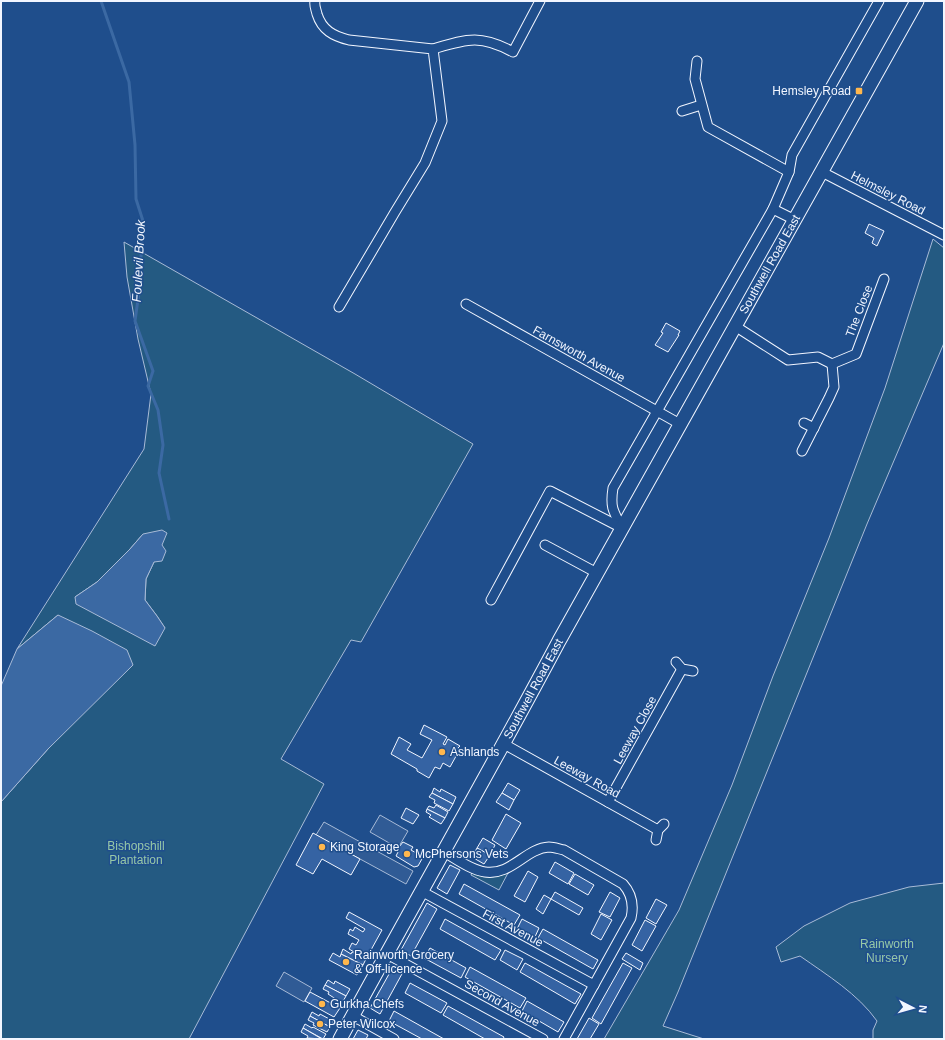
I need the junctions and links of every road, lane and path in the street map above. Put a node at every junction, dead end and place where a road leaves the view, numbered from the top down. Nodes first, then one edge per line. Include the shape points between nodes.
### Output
1 (315, 1) edge
2 (540, 1) edge
3 (878, 1) edge
4 (917, 1) edge
5 (433, 48) junction
6 (697, 61) dead end
7 (701, 105) junction
8 (682, 111) dead end
9 (789, 172) junction
10 (822, 172) junction
11 (773, 209) junction
12 (795, 220) junction
13 (944, 235) edge
14 (884, 279) dead end
15 (466, 304) dead end
16 (339, 307) dead end
17 (735, 326) junction
18 (832, 364) junction
19 (657, 411) junction
20 (804, 423) dead end
21 (680, 424) junction
22 (814, 428) junction
23 (802, 451) dead end
24 (622, 528) junction
25 (545, 545) dead end
26 (597, 573) junction
27 (491, 600) dead end
28 (693, 672) dead end
29 (504, 744) junction
30 (608, 802) junction
31 (660, 832) dead end
32 (444, 852) junction
33 (421, 891) junction
34 (387, 954) junction
35 (594, 985) junction
36 (353, 1016) junction
37 (340, 1039) edge
38 (394, 1039) edge
39 (543, 1039) edge
40 (564, 1039) edge

1 - 5 street via 319,19 326,30 337,37
2 - 5 street via 513,52 482,39 465,40
3 - 9 street, Southwell Road East via 792,155
4 - 10 main road, Southwell Road East
5 - 16 street via 442,121 425,163
6 - 7 street via 695,79
7 - 8 street
7 - 9 street via 708,127
9 - 11 street, Southwell Road East
10 - 12 main road, Southwell Road East
10 - 13 street, Helmsley Road
11 - 12 street
11 - 19 street, Southwell Road East
12 - 17 main road, Southwell Road East
14 - 18 street, The Close via 856,354
15 - 19 street, Farnsworth Avenue
17 - 18 street via 788,360 818,357
17 - 21 main road, Southwell Road East
18 - 22 street via 834,387
19 - 21 street, Farnsworth Avenue
19 - 24 street, Southwell Road East via 613,488 612,511
20 - 22 street
21 - 24 main road, Southwell Road East
22 - 23 street
24 - 26 main road, Southwell Road East
24 - 27 street via 550,491
25 - 26 street
26 - 29 main road, Southwell Road East
28 - 30 street, Leeway Close via 679,665
29 - 30 street, Leeway Road
29 - 32 main road, Southwell Road East
30 - 31 street, Leeway Road
32 - 33 main road, Southwell Road East
32 - 35 street via 472,868 494,873 540,849 556,848 564,850 623,884 630,894 633,909
33 - 34 main road, Southwell Road East
33 - 35 street, First Avenue
34 - 36 main road, Southwell Road East
34 - 39 street, Second Avenue
35 - 40 street
36 - 37 main road, Southwell Road East
36 - 38 street

